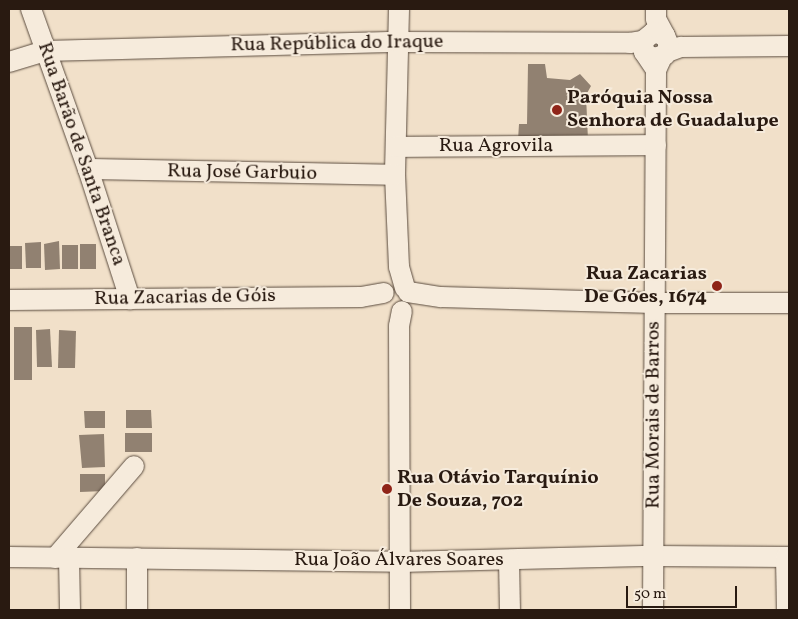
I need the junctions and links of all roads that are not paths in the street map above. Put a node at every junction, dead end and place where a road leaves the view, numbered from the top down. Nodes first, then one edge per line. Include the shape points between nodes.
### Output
1 (31, 9) edge
2 (399, 9) edge
3 (399, 42) junction
4 (655, 43) edge
5 (789, 46) edge
6 (45, 51) junction
7 (9, 62) edge
8 (656, 146) junction
9 (396, 147) junction
10 (88, 168) junction
11 (395, 175) junction
12 (130, 299) junction
13 (9, 300) edge
14 (397, 302) junction
15 (654, 303) junction
16 (789, 303) edge
17 (134, 466) dead end
18 (653, 556) junction
19 (9, 557) edge
20 (788, 557) edge
21 (62, 558) junction
22 (137, 558) junction
23 (509, 560) junction
24 (400, 562) junction
25 (70, 610) edge
26 (137, 610) edge
27 (400, 610) edge
28 (510, 610) edge
29 (653, 610) edge
30 (786, 610) edge

1 - 6 street, Rua Barão de Santa Branca
2 - 3 street
3 - 4 street, Rua República do Iraque
3 - 6 street, Rua República do Iraque
3 - 9 street
4 - 5 street, Rua República do Iraque
4 - 8 street, Rua Morais de Barros
6 - 7 street, Rua República do Iraque
6 - 10 street, Rua Barão de Santa Branca
8 - 9 street, Rua Agrovila
8 - 15 street, Rua Morais de Barros
9 - 11 street
10 - 11 street, Rua José Garbuio
10 - 12 street, Rua Barão de Santa Branca
11 - 14 street via 399,267
12 - 13 street, Rua Zacarias de Góis
12 - 14 street, Rua Zacarias de Góis via 361,297
14 - 15 street, Rua Zacarias de Góis via 441,297
14 - 24 street
15 - 16 street, Rua Zacarias de Góis
15 - 18 street, Rua Morais de Barros
17 - 21 street
18 - 20 street, Rua João Álvares Soares
18 - 23 street, Rua João Álvares Soares
18 - 29 street, Rua Morais de Barros
19 - 21 street, Rua João Álvares Soares
20 - 30 street
21 - 22 street, Rua João Álvares Soares
21 - 25 street
22 - 24 street, Rua João Álvares Soares
22 - 26 street
23 - 24 street, Rua João Álvares Soares
23 - 28 street
24 - 27 street

